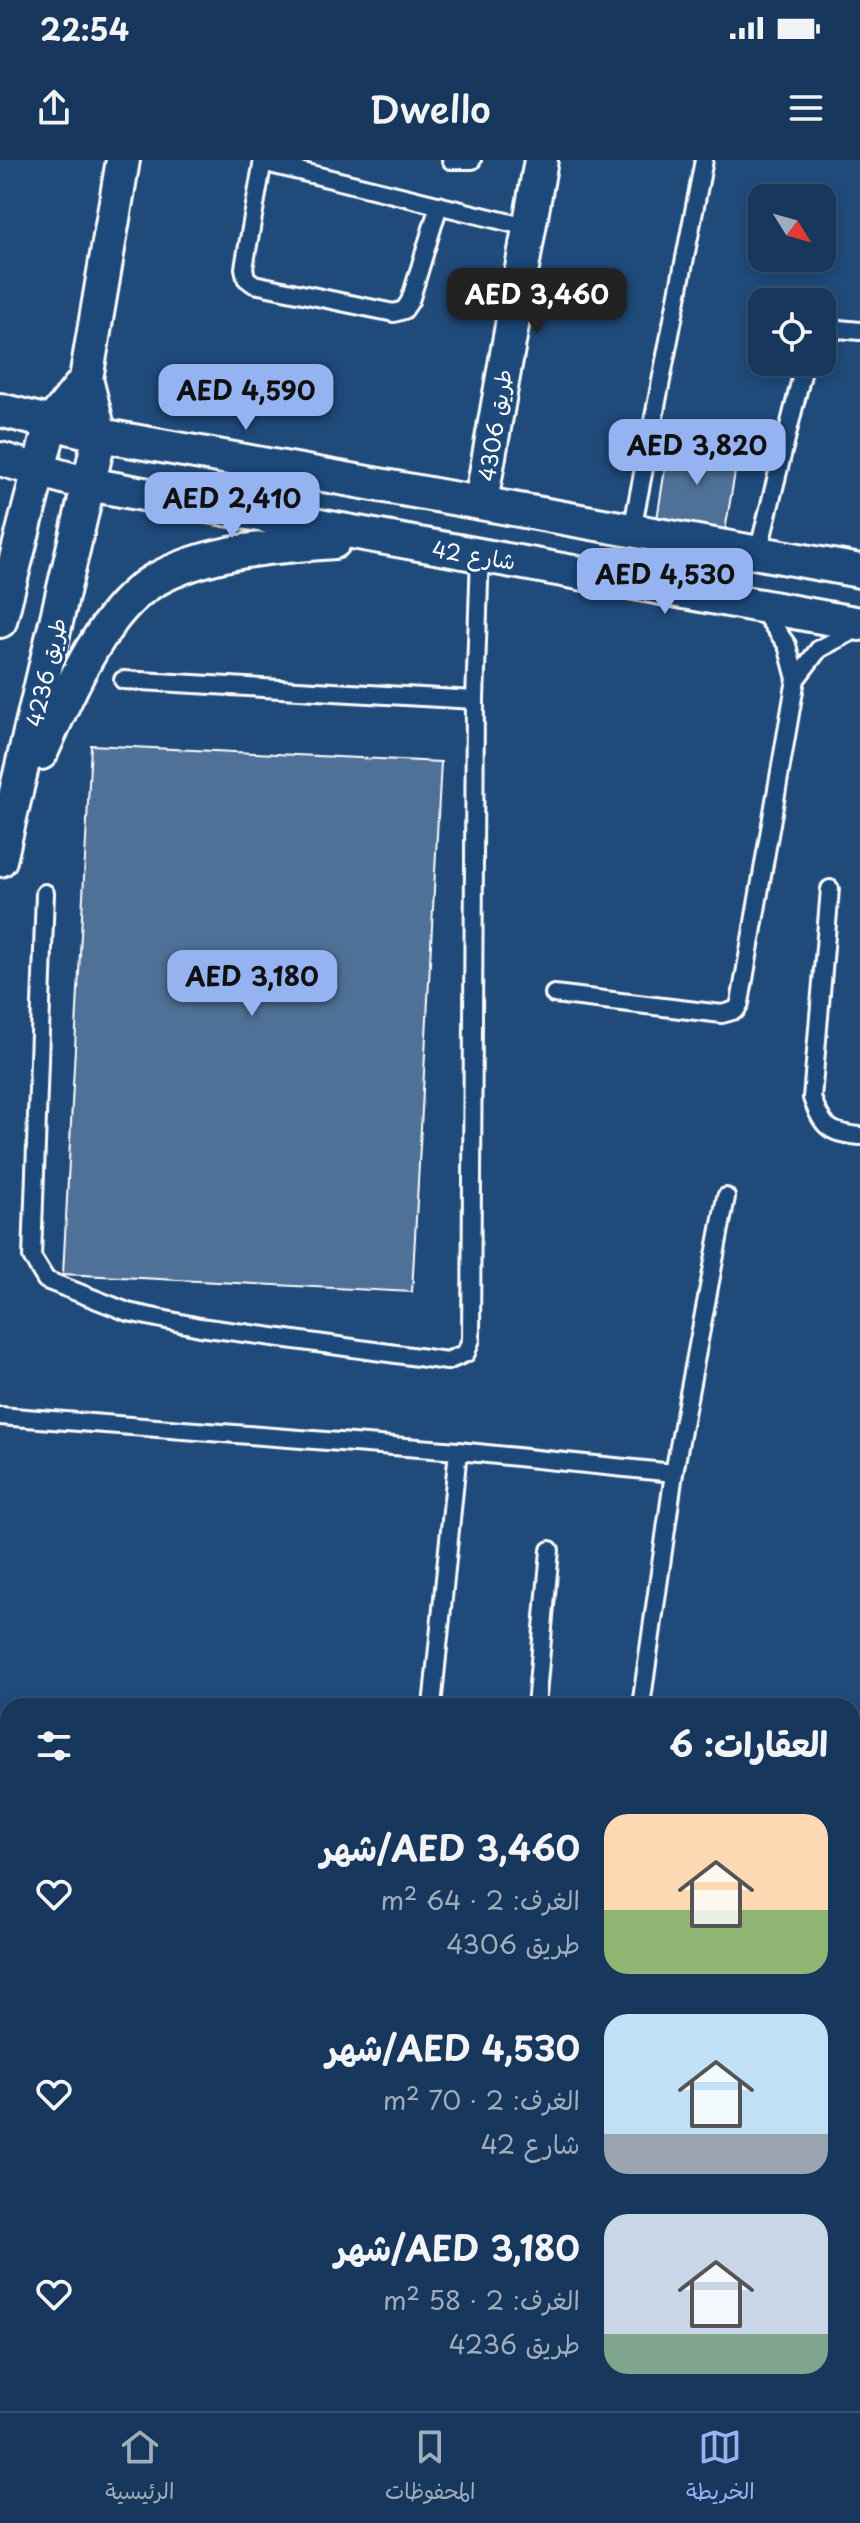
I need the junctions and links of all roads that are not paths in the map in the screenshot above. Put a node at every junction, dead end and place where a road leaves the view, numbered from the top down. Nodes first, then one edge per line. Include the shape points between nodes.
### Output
1 (123, 160) edge
2 (451, 160) edge
3 (472, 160) edge
4 (541, 160) edge
5 (704, 160) edge
6 (262, 161) edge
7 (439, 205) junction
8 (527, 227) junction
9 (836, 331) edge
10 (860, 331) edge
11 (802, 376) edge
12 (86, 379) junction
13 (0, 410) edge
14 (51, 423) junction
15 (100, 435) junction
16 (0, 459) edge
17 (38, 472) junction
18 (88, 484) junction
19 (481, 502) junction
20 (632, 530) junction
21 (378, 539) junction
22 (758, 553) junction
23 (480, 554) junction
24 (860, 571) edge
25 (754, 604) junction
26 (0, 621) edge
27 (860, 626) edge
28 (796, 679) junction
29 (123, 680) dead end
30 (475, 700) junction
31 (12, 817) junction
32 (0, 860) edge
33 (830, 889) dead end
34 (45, 893) dead end
35 (554, 994) dead end
36 (860, 1136) edge
37 (726, 1197) dead end
38 (0, 1416) edge
39 (458, 1451) junction
40 (674, 1473) junction
41 (550, 1550) dead end
42 (433, 1698) edge
43 (537, 1698) edge
44 (642, 1698) edge

1 - 12 street
2 - 3 lane
4 - 8 street, طريق 4306
5 - 20 lane
6 - 7 lane
6 - 7 lane via 244,268 254,284 394,313 404,310
7 - 8 lane
8 - 19 street, طريق 4306
9 - 10 lane
11 - 22 lane
12 - 14 street
12 - 15 street
13 - 14 street
14 - 15 street
14 - 17 street
15 - 18 street
15 - 19 street
16 - 17 street, شارع 42
17 - 18 street, شارع 42
17 - 26 street
18 - 21 street, شارع 42
18 - 31 street, طريق 4236
19 - 20 street
20 - 22 street
21 - 23 street, شارع 42
21 - 31 street via 253,550 204,560 152,581 116,616 85,661
22 - 24 street
23 - 25 street, شارع 42
23 - 30 lane
25 - 27 street, شارع 42
25 - 28 lane via 787,645
27 - 28 lane via 819,649
28 - 35 lane via 736,1010 722,1014
29 - 30 lane
30 - 34 lane via 471,1339 457,1359 167,1321 46,1280 32,1257
31 - 32 street, طريق 4236
33 - 36 lane via 812,1098 820,1119 835,1134
37 - 40 lane
38 - 39 lane
39 - 40 lane
39 - 42 lane
40 - 44 lane
41 - 43 lane

